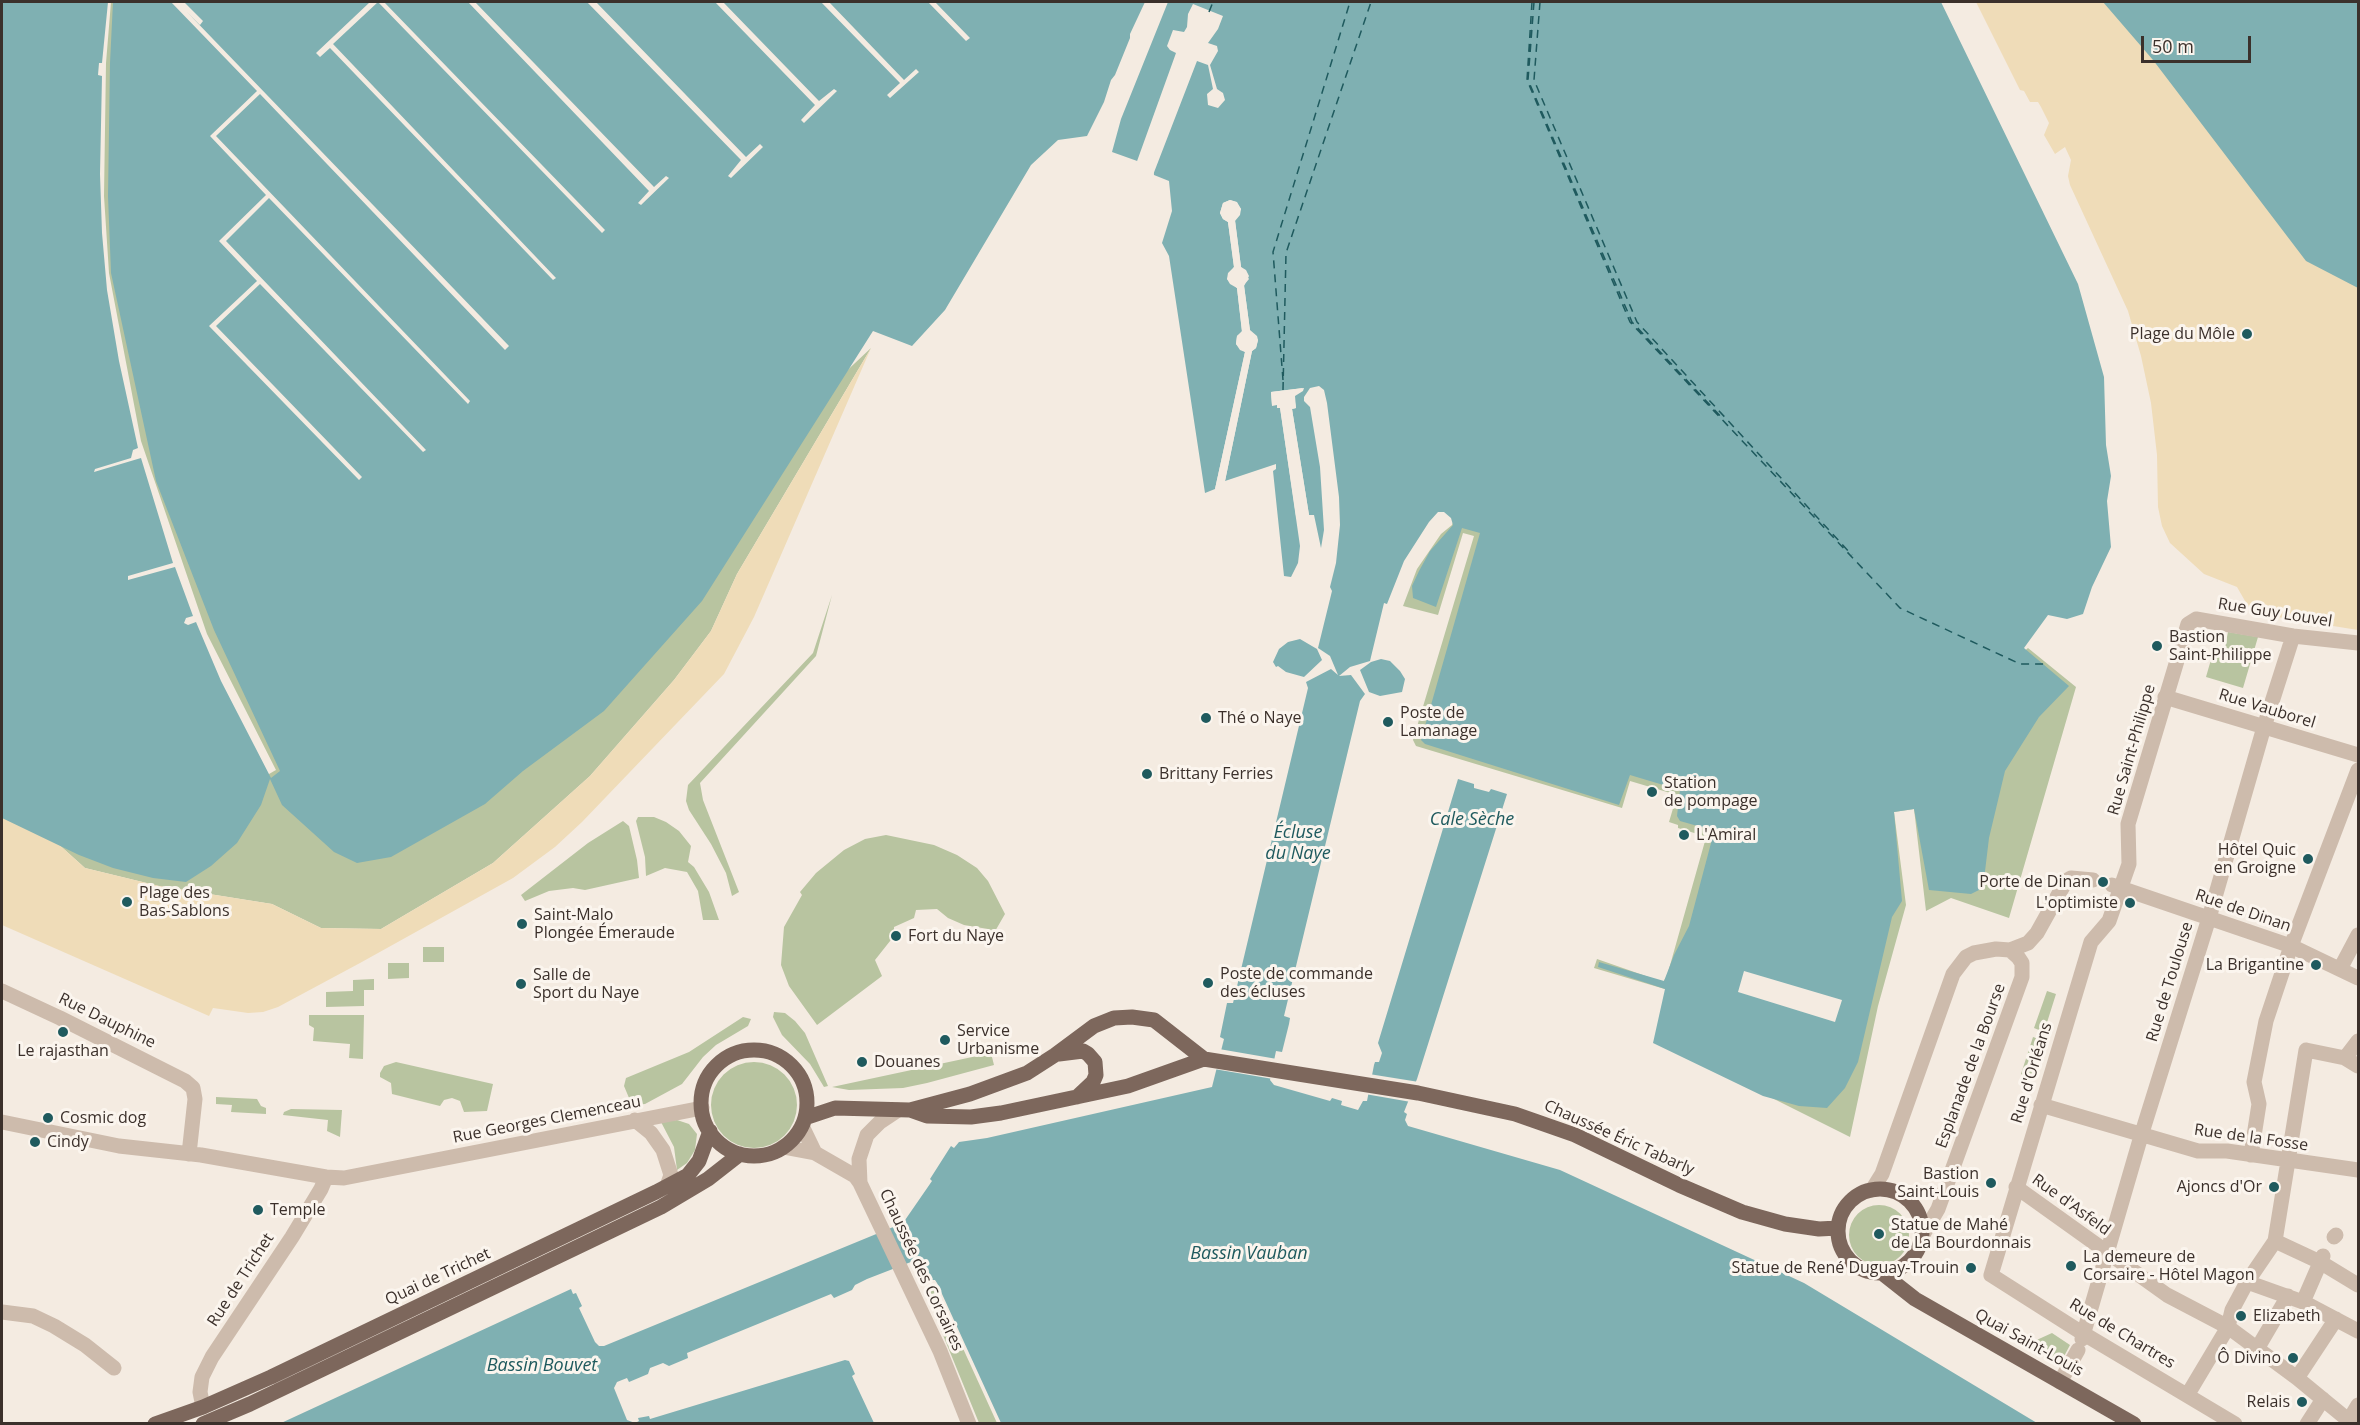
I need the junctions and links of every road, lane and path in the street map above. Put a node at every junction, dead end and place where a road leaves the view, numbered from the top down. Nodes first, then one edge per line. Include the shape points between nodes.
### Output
1 (2188, 624) joint
2 (2293, 636) junction
3 (2358, 643) edge
4 (2165, 697) junction
5 (2264, 727) junction
6 (2358, 755) edge
7 (2358, 770) edge
8 (2093, 880) dead end
9 (2117, 887) junction
10 (2209, 918) junction
11 (2358, 935) edge
12 (2291, 946) junction
13 (2010, 950) junction
14 (2340, 969) junction
15 (2358, 978) edge
16 (2, 991) edge
17 (2358, 1041) edge
18 (1055, 1055) junction
19 (1204, 1059) junction
20 (2352, 1062) edge
21 (806, 1090) junction
22 (1077, 1097) junction
23 (2041, 1105) junction
24 (702, 1108) junction
25 (835, 1108) junction
26 (904, 1110) junction
27 (635, 1120) junction
28 (2, 1122) edge
29 (803, 1122) junction
30 (710, 1131) junction
31 (2141, 1136) junction
32 (783, 1147) junction
33 (815, 1152) junction
34 (189, 1154) junction
35 (740, 1154) junction
36 (2251, 1155) junction
37 (2287, 1160) junction
38 (2358, 1170) edge
39 (326, 1177) junction
40 (667, 1186) junction
41 (2016, 1187) junction
42 (863, 1188) junction
43 (1872, 1190) junction
44 (1838, 1228) junction
45 (1921, 1238) junction
46 (2276, 1241) junction
47 (2108, 1254) junction
48 (2321, 1259) junction
49 (1909, 1261) junction
50 (1882, 1273) junction
51 (1991, 1275) joint
52 (2247, 1282) junction
53 (2358, 1285) edge
54 (1908, 1293) junction
55 (2288, 1296) junction
56 (2303, 1302) junction
57 (2, 1312) edge
58 (2336, 1319) junction
59 (2228, 1327) junction
60 (2358, 1331) edge
61 (2081, 1341) junction
62 (2257, 1349) junction
63 (114, 1368) dead end
64 (2297, 1378) junction
65 (2060, 1382) junction
66 (2188, 1394) junction
67 (2323, 1399) junction
68 (2358, 1405) edge
69 (203, 1407) junction
70 (2351, 1422) edge
71 (155, 1424) edge
72 (203, 1424) edge
73 (969, 1424) edge
74 (2134, 1424) edge
75 (2235, 1424) edge
76 (2307, 1424) edge

1 - 2 street, Rue Guy Louvel via 2196,619
1 - 4 street, Rue Saint-Philippe
2 - 3 street, Rue Guy Louvel
2 - 5 street, Rue de Toulouse
4 - 5 street, Rue Vauborel
4 - 9 street, Rue Saint-Philippe via 2128,824 2129,864
5 - 6 street, Rue Vauborel
5 - 10 street, Rue de Toulouse
7 - 12 street
8 - 13 street via 2066,881 2037,933 2028,943
9 - 10 street, Rue de Dinan
9 - 23 street, Rue d'Orléans via 2109,921 2091,942
10 - 12 street, Rue de Dinan
10 - 31 street, Rue de Toulouse
11 - 14 street
12 - 14 street, Rue de Dinan
12 - 36 street via 2266,1021 2254,1082 2259,1104
13 - 43 street via 1974,953 1953,974 1882,1174
13 - 45 street, Esplanade de la Bourse via 2022,963 2022,977 1938,1209
14 - 15 street, Rue de Dinan
16 - 34 street, Rue Dauphine via 185,1081 193,1089 195,1099
17 - 20 street
18 - 19 main road, Chaussée Éric Tabarly via 1094,1026 1114,1018 1132,1017 1154,1020
18 - 22 main road, Chaussée Éric Tabarly via 1078,1050 1095,1062 1093,1082
18 - 26 main road, Chaussée Éric Tabarly via 1001,1084
19 - 22 main road, Chaussée Éric Tabarly via 1128,1086
19 - 44 main road, Chaussée Éric Tabarly via 1480,1105 1575,1135 1742,1212 1785,1224
20 - 37 street via 2306,1050
21 - 24 main road via 790,1063 776,1054 745,1050 730,1055 708,1077 702,1092
21 - 25 main road
21 - 29 main road
22 - 26 main road, Chaussée Éric Tabarly via 971,1117 927,1116
23 - 31 street, Rue de la Fosse
23 - 41 street, Rue d'Orléans
24 - 27 street, Rue Georges Clemenceau
24 - 30 main road
25 - 26 main road, Chaussée Éric Tabarly
25 - 29 main road, Chaussée Éric Tabarly
26 - 42 street via 880,1122 867,1135 860,1160
27 - 39 street, Rue Georges Clemenceau via 344,1178
27 - 40 street via 651,1132 663,1150 671,1175
28 - 34 street, Rue Georges Clemenceau via 119,1146
29 - 32 main road
29 - 33 street
30 - 35 main road via 723,1145
30 - 40 main road, Quai de Trichet via 699,1161 688,1175
31 - 36 street, Rue de la Fosse via 2198,1151
31 - 47 street, Rue de Toulouse
32 - 33 street, Chaussée des Corsaires
32 - 35 main road via 762,1155
33 - 42 street, Chaussée des Corsaires via 855,1176
34 - 39 street, Rue Georges Clemenceau
35 - 72 main road, Quai de Trichet via 662,1207
36 - 37 street, Rue de la Fosse
37 - 38 street, Rue de la Fosse
37 - 46 street
39 - 69 street, Rue de Trichet via 298,1227 212,1357 202,1377
40 - 69 main road, Quai de Trichet
41 - 47 street, Rue d'Asfeld
41 - 51 street, Rue d'Orléans
42 - 73 street, Chaussée des Corsaires via 940,1351
43 - 44 main road via 1848,1204
43 - 45 main road via 1895,1192 1910,1203 1920,1219
44 - 50 main road via 1839,1242 1850,1260 1868,1271
45 - 49 main road
46 - 48 street
46 - 52 street
47 - 59 street, Rue d'Asfeld via 2167,1295
47 - 61 street, Rue de Toulouse
48 - 53 street
48 - 56 street
49 - 50 main road
49 - 54 main road
50 - 54 main road, Quai Saint-Louis
51 - 61 street, Rue de Chartres
52 - 55 street
52 - 59 street
54 - 65 main road, Quai Saint-Louis
55 - 56 street
55 - 62 street
56 - 58 street
57 - 63 street via 33,1316 54,1326
58 - 60 street
58 - 64 street
59 - 62 street, Rue d'Asfeld
59 - 66 street
61 - 65 street, Rue de Toulouse
61 - 66 street, Rue de Chartres
62 - 64 street, Rue d'Asfeld
64 - 67 street, Rue d'Asfeld
65 - 74 main road, Quai Saint-Louis
66 - 75 street, Rue de Chartres
67 - 70 street, Rue d'Asfeld
67 - 76 street
68 - 70 street
69 - 71 main road, Quai de Trichet

